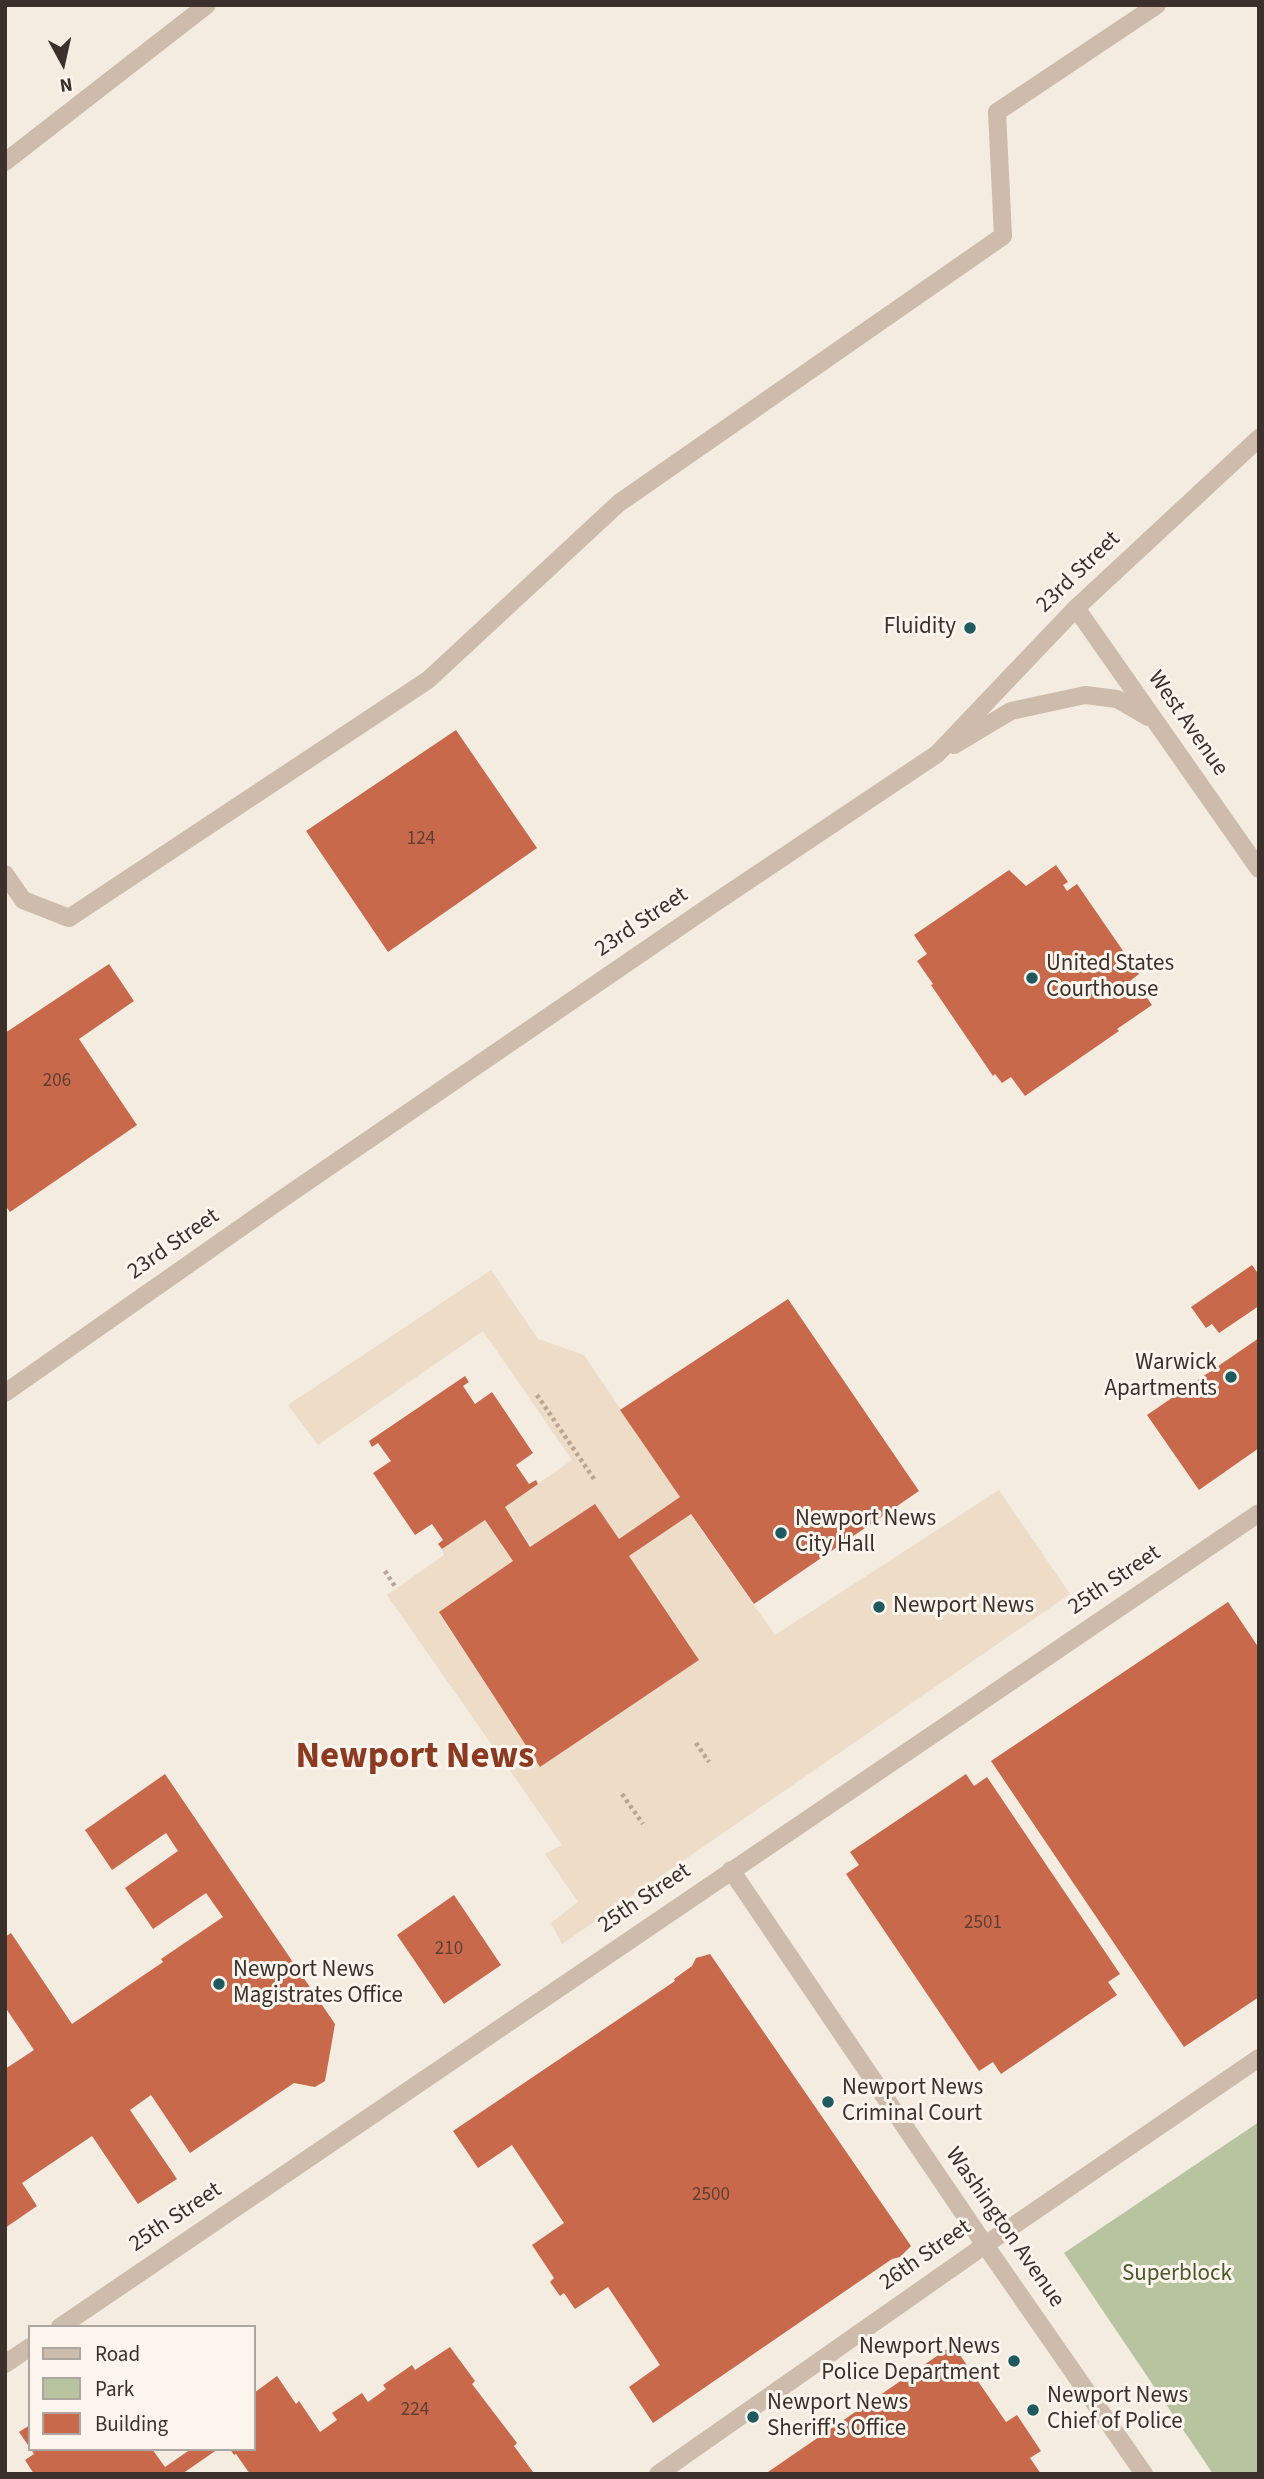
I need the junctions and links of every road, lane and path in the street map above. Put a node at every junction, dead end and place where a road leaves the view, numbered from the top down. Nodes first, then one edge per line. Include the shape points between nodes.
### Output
1 (207, 5) edge
2 (1157, 5) edge
3 (5, 162) edge
4 (1259, 438) edge
5 (1076, 608) junction
6 (1154, 720) junction
7 (937, 754) junction
8 (1259, 869) edge
9 (5, 874) edge
10 (5, 1393) edge
11 (537, 1395) dead end
12 (594, 1479) dead end
13 (1259, 1513) edge
14 (385, 1571) dead end
15 (396, 1588) dead end
16 (696, 1743) dead end
17 (709, 1762) dead end
18 (622, 1794) dead end
19 (643, 1824) dead end
20 (731, 1870) junction
21 (1259, 2058) edge
22 (985, 2245) junction
23 (63, 2325) edge
24 (28, 2348) edge
25 (5, 2364) edge
26 (658, 2474) edge
27 (1143, 2474) edge

1 - 3 street
2 - 9 street via 997,112 1003,236 619,503 428,680 69,918 23,900
4 - 5 street, 23rd Street
5 - 6 street, West Avenue
5 - 7 street, 23rd Street
6 - 7 street via 1117,699 1085,695 1011,711
6 - 8 street, West Avenue
7 - 10 street, 23rd Street
11 - 12 path
13 - 20 street, 25th Street
14 - 15 path
16 - 17 path
18 - 19 path
20 - 22 street, Washington Avenue
20 - 23 street, 25th Street
21 - 22 street, 26th Street
22 - 26 street, 26th Street
22 - 27 street, Washington Avenue
24 - 25 street

